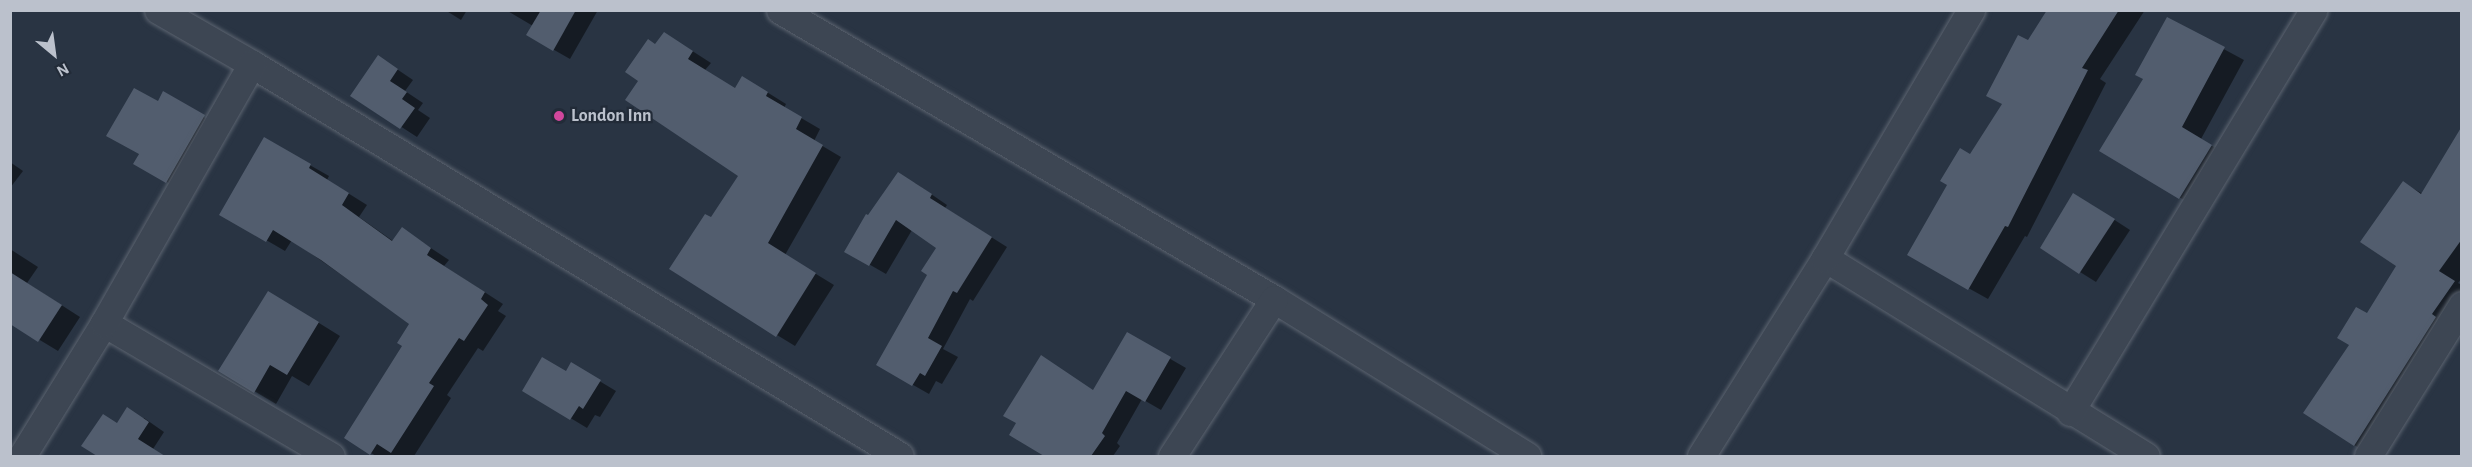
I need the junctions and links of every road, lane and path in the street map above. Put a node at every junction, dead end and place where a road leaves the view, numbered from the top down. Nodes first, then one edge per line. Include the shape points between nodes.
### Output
1 (158, 10) edge
2 (780, 10) edge
3 (1971, 10) edge
4 (2313, 10) edge
5 (252, 64) junction
6 (1825, 258) junction
7 (1274, 299) junction
8 (2462, 305) edge
9 (104, 323) junction
10 (2070, 412) junction
11 (22, 456) edge
12 (331, 456) edge
13 (900, 456) edge
14 (1172, 456) edge
15 (1527, 456) edge
16 (1701, 456) edge
17 (2146, 456) edge
18 (2368, 456) edge

1 - 5 street
2 - 7 street
3 - 6 street
4 - 10 street
5 - 9 street
5 - 13 street
6 - 10 street
6 - 16 street
7 - 14 street
7 - 15 street
8 - 18 street
9 - 11 street
9 - 12 street
10 - 17 street

